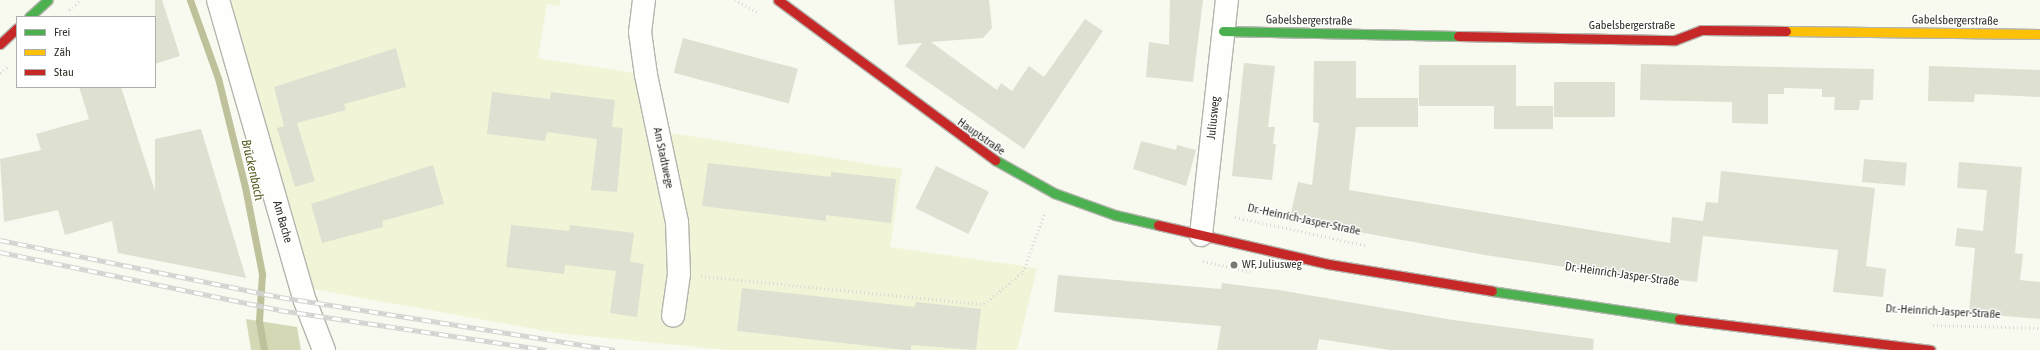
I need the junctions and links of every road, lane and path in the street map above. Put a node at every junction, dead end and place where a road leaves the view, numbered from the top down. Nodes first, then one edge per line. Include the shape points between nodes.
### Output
1 (48, 0) edge
2 (81, 0) edge
3 (218, 0) edge
4 (644, 0) edge
5 (778, 0) edge
6 (1227, 0) edge
7 (66, 13) dead end
8 (30, 16) edge
9 (16, 29) edge
10 (1223, 31) junction
11 (2040, 34) edge
12 (0, 44) edge
13 (1054, 193) junction
14 (1205, 210) junction
15 (1201, 235) junction
16 (1369, 246) dead end
17 (679, 274) junction
18 (673, 316) dead end
19 (1924, 325) dead end
20 (2040, 328) edge
21 (324, 350) edge
22 (1930, 350) edge

1 - 8 street
2 - 7 path
3 - 21 street, Am Bache via 305,301
4 - 17 street, Am Stadtwege via 640,32 677,222
5 - 13 street, Hauptstraße via 988,157
6 - 10 street, Juliusweg
9 - 12 street
10 - 11 street, Gabelsbergerstraße via 1675,40 1701,30
10 - 14 street, Juliusweg
13 - 15 street, Hauptstraße via 1115,215
13 - 17 path via 1023,272 984,304
14 - 15 street, Juliusweg
14 - 16 path, Dr.-Heinrich-Jasper-Straße
15 - 22 street via 1328,264 1611,310
17 - 18 street, Am Stadtwege
19 - 20 path, Dr.-Heinrich-Jasper-Straße

